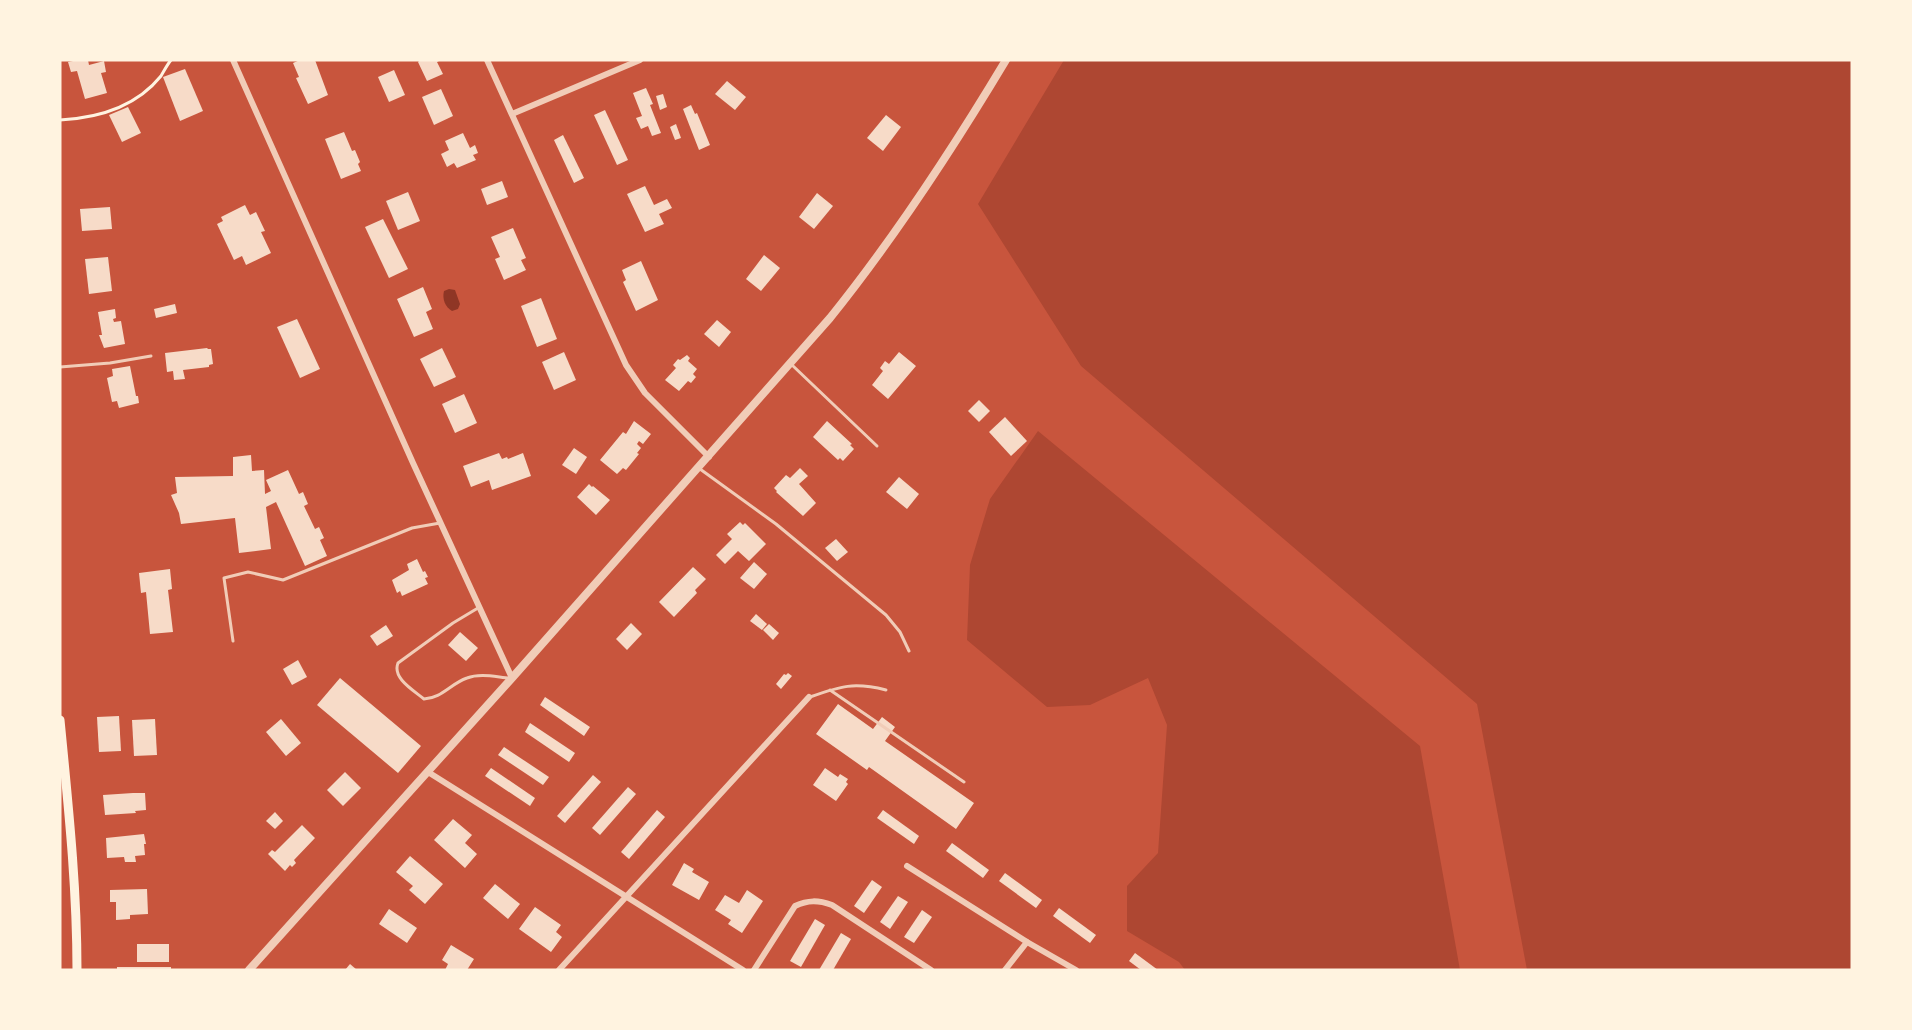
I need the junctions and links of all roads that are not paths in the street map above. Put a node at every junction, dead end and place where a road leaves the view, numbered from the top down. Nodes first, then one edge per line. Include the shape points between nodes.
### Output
1 (233, 60) edge
2 (487, 60) edge
3 (640, 60) edge
4 (1006, 60) edge
5 (512, 114) junction
6 (151, 356) dead end
7 (791, 363) junction
8 (60, 367) edge
9 (877, 446) dead end
10 (708, 457) junction
11 (698, 468) junction
12 (441, 523) junction
13 (479, 607) junction
14 (233, 641) dead end
15 (909, 651) dead end
16 (512, 678) junction
17 (830, 690) junction
18 (886, 690) dead end
19 (809, 697) joint
20 (60, 720) edge
21 (428, 772) junction
22 (964, 782) dead end
23 (907, 866) dead end
24 (626, 897) junction
25 (1027, 942) junction
26 (77, 970) edge
27 (249, 970) edge
28 (559, 970) edge
29 (743, 970) edge
30 (754, 970) edge
31 (931, 970) edge
32 (1005, 970) edge
33 (1076, 970) edge

1 - 12 street
2 - 5 street
3 - 5 street
4 - 7 street via 914,207
5 - 10 street via 626,365 645,393
6 - 8 lane
7 - 9 lane
7 - 10 street
10 - 11 street
11 - 15 lane via 776,524 886,615
11 - 16 street
12 - 13 street
12 - 14 lane via 412,528 283,580 248,572 224,578
13 - 16 street
13 - 16 lane via 398,663 398,676 424,699 434,699 466,678
16 - 21 street
17 - 18 lane via 844,685
17 - 19 lane
17 - 22 lane
19 - 24 street
20 - 26 main road via 73,861
21 - 24 street
21 - 27 street
23 - 25 street
24 - 28 street
24 - 29 street
25 - 32 street
25 - 33 street
30 - 31 street via 795,906 806,901 832,905

